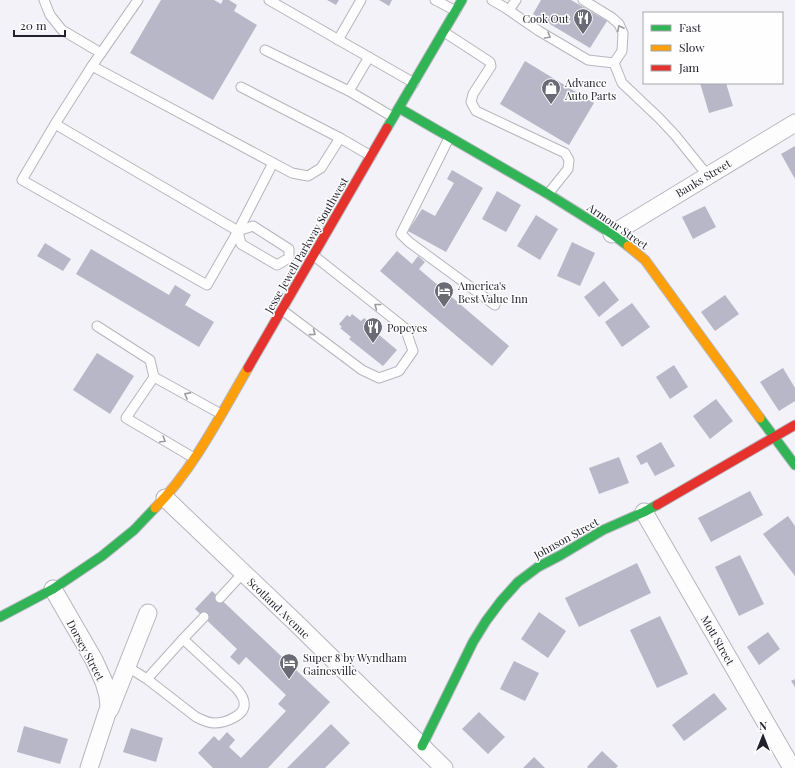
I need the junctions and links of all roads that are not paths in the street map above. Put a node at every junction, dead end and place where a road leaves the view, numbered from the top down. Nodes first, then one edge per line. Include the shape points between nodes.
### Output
1 (44, 0) edge
2 (138, 0) edge
3 (269, 0) edge
4 (361, 0) edge
5 (435, 0) edge
6 (462, 0) edge
7 (492, 0) edge
8 (516, 0) edge
9 (583, 0) edge
10 (509, 10) junction
11 (456, 11) junction
12 (444, 32) junction
13 (338, 40) junction
14 (264, 50) dead end
15 (101, 53) junction
16 (369, 58) junction
17 (614, 63) junction
18 (92, 66) junction
19 (414, 83) junction
20 (241, 87) dead end
21 (349, 91) junction
22 (399, 108) junction
23 (393, 117) junction
24 (795, 123) edge
25 (55, 124) junction
26 (340, 138) junction
27 (450, 138) junction
28 (371, 156) junction
29 (273, 163) junction
30 (708, 176) junction
31 (548, 194) junction
32 (238, 231) junction
33 (612, 234) junction
34 (313, 255) junction
35 (297, 264) junction
36 (495, 305) dead end
37 (282, 310) junction
38 (97, 326) dead end
39 (154, 377) junction
40 (221, 414) junction
41 (795, 425) edge
42 (774, 437) junction
43 (194, 458) junction
44 (795, 465) edge
45 (165, 498) junction
46 (644, 512) junction
47 (243, 573) junction
48 (52, 589) junction
49 (220, 598) dead end
50 (148, 613) dead end
51 (0, 617) edge
52 (204, 617) dead end
53 (184, 639) junction
54 (126, 666) junction
55 (147, 679) junction
56 (99, 737) junction
57 (422, 746) junction
58 (89, 768) edge
59 (444, 768) edge
60 (792, 768) edge

1 - 15 lane via 50,15 62,30
2 - 15 lane
3 - 13 lane
4 - 13 lane
5 - 11 lane
6 - 11 street, Jesse Jewell Parkway Southwest
7 - 10 lane
8 - 10 lane
17 -> 9 lane via 622,51 623,33 619,24
10 -> 17 lane via 588,60
11 - 12 street, Jesse Jewell Parkway Southwest
12 - 19 street, Jesse Jewell Parkway Southwest
12 - 31 lane via 490,62 488,72 473,94 471,102 476,111 564,153 569,160 568,169
13 - 16 lane
14 - 21 lane
15 - 18 lane
16 - 19 lane
16 - 21 lane
17 - 30 lane via 622,83 675,135
18 - 25 lane
18 - 29 lane
19 - 22 street, Jesse Jewell Parkway Southwest
20 - 26 lane
21 - 23 lane
22 - 23 street, Jesse Jewell Parkway Southwest
22 - 27 street, Armour Street
23 - 28 street, Jesse Jewell Parkway Southwest
24 - 30 street, Banks Street
25 - 32 lane
25 - 32 lane via 22,180 207,284
26 - 28 lane
26 - 29 lane via 321,168 308,176 292,173
27 - 31 street, Armour Street
27 - 36 lane via 401,234
28 - 34 street, Jesse Jewell Parkway Southwest
29 - 32 lane
30 - 33 street, Banks Street
31 - 33 street, Armour Street
32 - 35 lane via 241,244 277,265
32 - 35 lane via 253,226 289,249
33 - 42 street, Armour Street via 645,260
34 - 35 street, Jesse Jewell Parkway Southwest
37 -> 34 lane via 362,370 379,378 399,371 413,351 405,328
35 - 37 street, Jesse Jewell Parkway Southwest
37 - 40 street, Jesse Jewell Parkway Southwest
38 - 39 lane via 150,360
40 -> 39 lane
39 -> 43 lane via 126,418
40 - 43 street, Jesse Jewell Parkway Southwest
41 - 42 street, Johnson Street
42 - 44 street, Armour Street
42 - 46 street, Johnson Street
43 - 45 street, Jesse Jewell Parkway Southwest
45 - 47 street, Scotland Avenue
45 - 48 street, Jesse Jewell Parkway Southwest via 113,548
46 - 57 street, Johnson Street via 603,530 538,567 518,582 501,600 473,642
46 - 60 street, Mott Street
47 - 49 lane
47 - 57 street, Scotland Avenue
48 - 51 street, Jesse Jewell Parkway Southwest
48 - 56 street, Dorsey Street via 94,660 104,682 109,707
50 - 54 street, Dorsey Street
52 - 53 lane
53 - 55 lane
53 - 55 lane via 242,694 244,708 240,714 228,721 205,721 196,717
54 - 55 lane
54 - 56 street, Dorsey Street
56 - 58 street, Dorsey Street
57 - 59 street, Scotland Avenue

